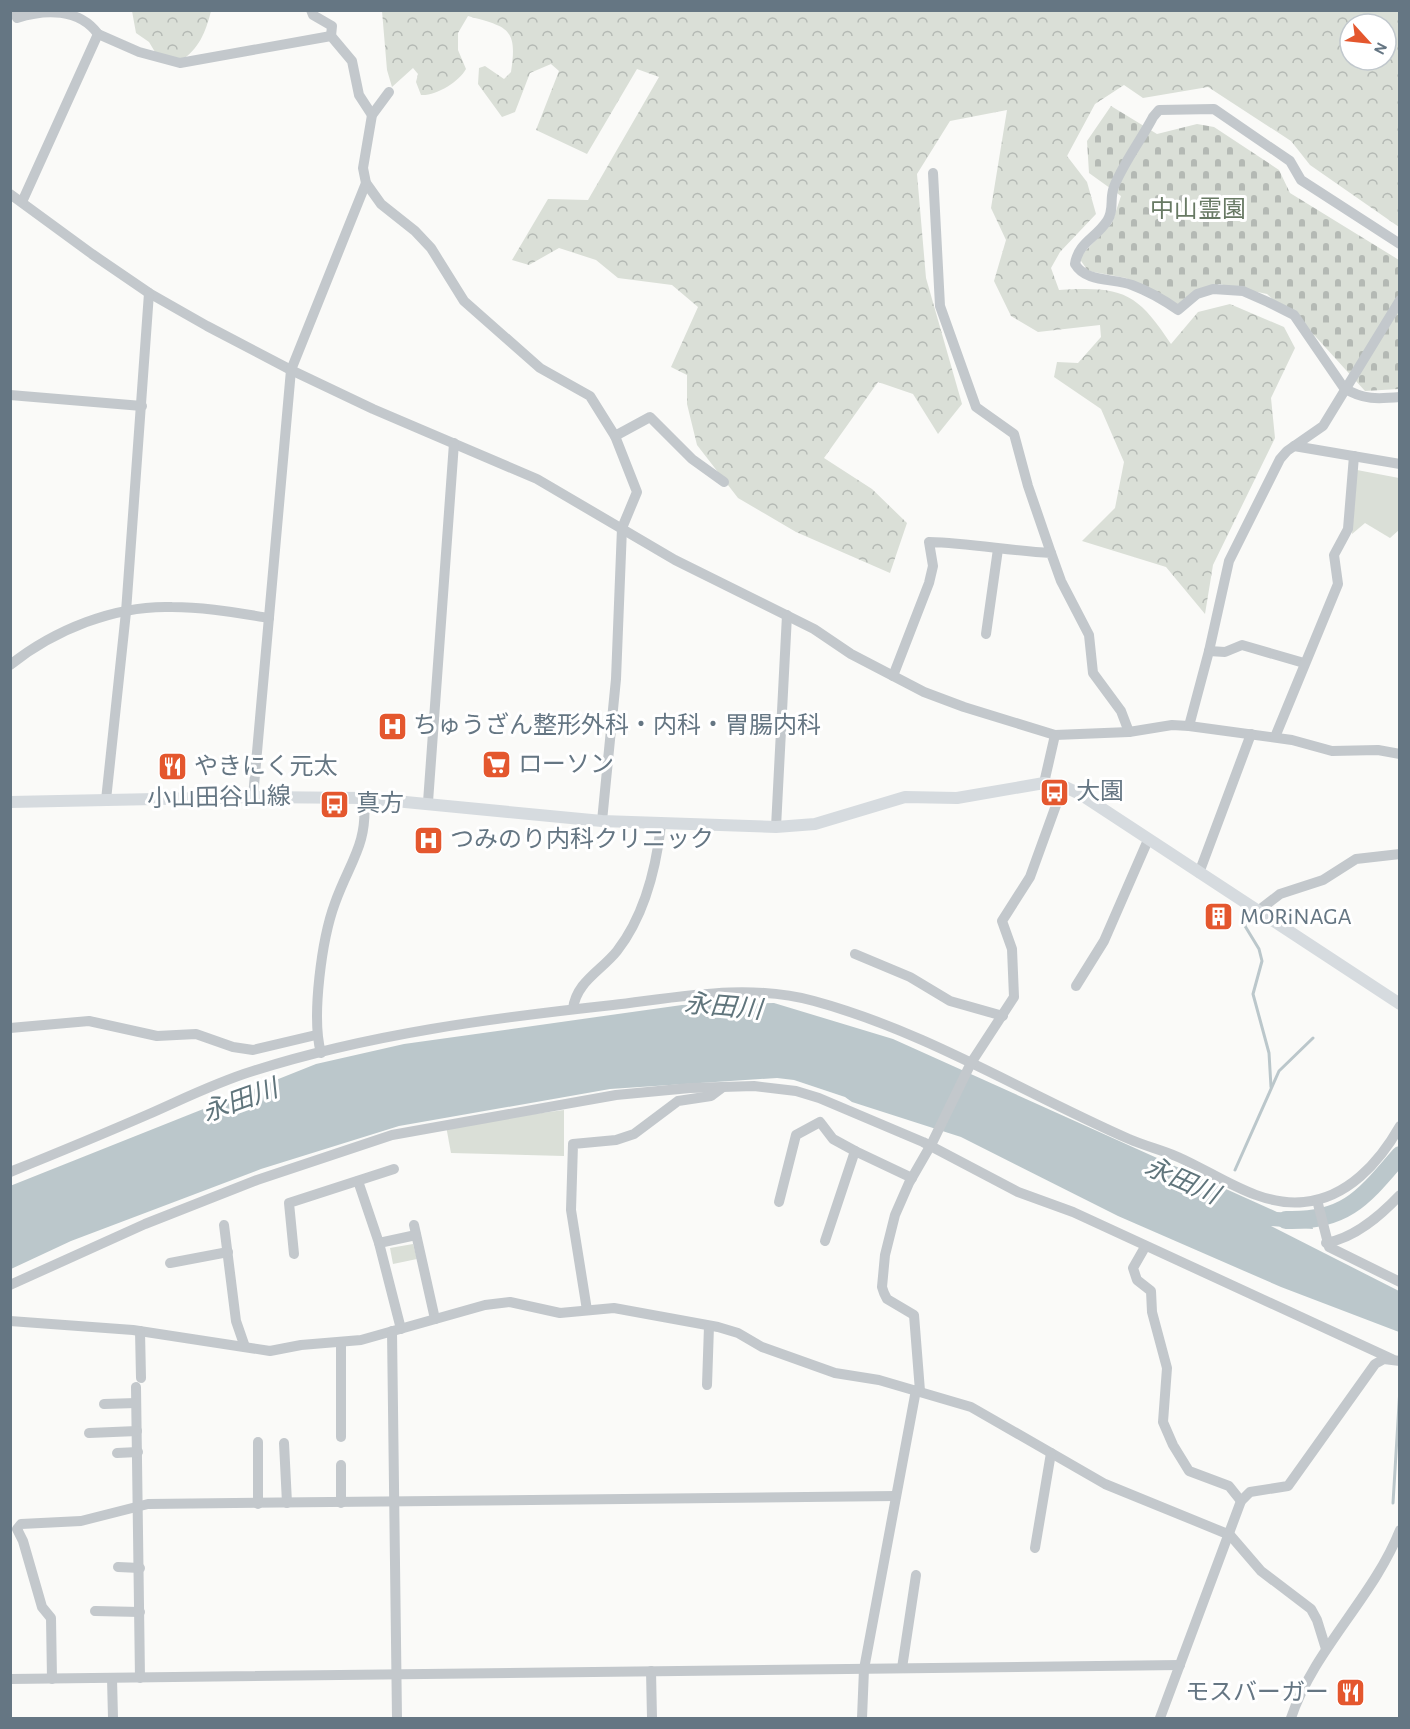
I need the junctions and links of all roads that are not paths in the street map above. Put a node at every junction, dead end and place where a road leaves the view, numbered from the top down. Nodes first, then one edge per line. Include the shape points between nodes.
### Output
1 (14, 10) edge
2 (311, 10) edge
3 (98, 34) junction
4 (332, 36) junction
5 (389, 92) dead end
6 (372, 115) junction
7 (933, 173) dead end
8 (366, 183) junction
9 (10, 194) edge
10 (22, 202) junction
11 (1400, 244) edge
12 (149, 292) junction
13 (1400, 300) edge
14 (291, 370) junction
15 (1344, 388) junction
16 (10, 395) edge
17 (1400, 397) edge
18 (142, 406) junction
19 (615, 436) junction
20 (454, 443) junction
21 (1294, 446) junction
22 (1353, 456) junction
23 (1400, 464) edge
24 (724, 482) dead end
25 (622, 528) junction
26 (998, 549) junction
27 (1051, 553) junction
28 (126, 612) junction
29 (787, 615) junction
30 (268, 618) junction
31 (986, 634) dead end
32 (1209, 651) junction
33 (1304, 663) junction
34 (10, 665) edge
35 (893, 676) junction
36 (1189, 726) junction
37 (1129, 732) junction
38 (1251, 734) junction
39 (1055, 735) junction
40 (1275, 737) junction
41 (1400, 754) edge
42 (1044, 783) junction
43 (1064, 786) junction
44 (253, 797) junction
45 (364, 798) junction
46 (106, 800) junction
47 (10, 802) edge
48 (428, 802) junction
49 (602, 821) junction
50 (661, 825) junction
51 (776, 827) junction
52 (1148, 840) junction
53 (1400, 854) edge
54 (1199, 873) junction
55 (1258, 911) junction
56 (855, 954) dead end
57 (1076, 986) dead end
58 (1400, 1004) edge
59 (573, 1009) junction
60 (1003, 1016) junction
61 (10, 1028) edge
62 (316, 1035) junction
63 (321, 1053) junction
64 (971, 1063) junction
65 (723, 1087) junction
66 (1400, 1126) edge
67 (931, 1145) junction
68 (855, 1151) junction
69 (394, 1169) dead end
70 (10, 1172) edge
71 (912, 1178) junction
72 (358, 1181) junction
73 (1400, 1195) edge
74 (1317, 1200) junction
75 (778, 1202) dead end
76 (224, 1225) dead end
77 (825, 1242) dead end
78 (379, 1243) junction
79 (1326, 1243) junction
80 (1145, 1247) junction
81 (228, 1252) junction
82 (294, 1254) dead end
83 (170, 1263) dead end
84 (1400, 1282) edge
85 (10, 1285) edge
86 (587, 1310) junction
87 (435, 1319) junction
88 (10, 1321) edge
89 (709, 1326) junction
90 (396, 1330) junction
91 (140, 1331) junction
92 (341, 1342) junction
93 (245, 1347) junction
94 (1396, 1360) edge
95 (707, 1385) dead end
96 (918, 1391) junction
97 (136, 1403) junction
98 (104, 1404) dead end
99 (137, 1431) junction
100 (89, 1433) dead end
101 (341, 1437) dead end
102 (258, 1442) dead end
103 (284, 1443) dead end
104 (138, 1452) junction
105 (117, 1453) dead end
106 (1051, 1453) junction
107 (341, 1466) dead end
108 (896, 1496) junction
109 (1241, 1501) junction
110 (258, 1503) junction
111 (287, 1503) junction
112 (341, 1503) junction
113 (395, 1503) junction
114 (139, 1507) junction
115 (1400, 1530) edge
116 (1230, 1535) junction
117 (1035, 1548) dead end
118 (1397, 1548) edge
119 (118, 1567) dead end
120 (140, 1568) junction
121 (916, 1575) dead end
122 (95, 1611) dead end
123 (140, 1612) junction
124 (1326, 1648) junction
125 (1180, 1665) junction
126 (864, 1668) junction
127 (902, 1668) junction
128 (651, 1671) junction
129 (396, 1674) junction
130 (112, 1678) junction
131 (140, 1678) junction
132 (10, 1679) edge
133 (52, 1679) junction
134 (113, 1719) edge
135 (397, 1719) edge
136 (652, 1719) edge
137 (862, 1719) edge
138 (1160, 1719) edge
139 (1291, 1719) edge

1 - 3 street via 17,18 38,11 73,15
2 - 4 street via 332,26
3 - 4 street via 139,52 180,63
3 - 10 street
4 - 6 street via 352,61 359,95
5 - 6 street
6 - 8 street via 363,168
7 - 27 street via 939,306 976,407 1014,434
8 - 14 street
8 - 19 street via 381,204 431,248 464,301 531,362 590,396
9 - 10 street
10 - 12 street
11 - 15 street via 1301,180 1290,161 1248,130 1214,109 1202,108 1159,110 1113,191 1112,212 1107,221 1078,251 1077,269 1092,277 1133,285 1178,310 1197,294 1213,289 1243,291 1294,315
12 - 14 street
12 - 18 street
13 - 15 street
14 - 20 street
14 - 30 street
15 - 17 street via 1372,400
15 - 21 street via 1323,426
16 - 18 street
18 - 28 street
19 - 24 street via 650,417 692,459
19 - 25 street via 637,492
20 - 25 street via 537,479
20 - 48 street
21 - 22 street
21 - 32 street via 1280,459 1229,561
22 - 23 street
22 - 33 street via 1348,529 1334,555 1338,584
25 - 29 street via 715,582
25 - 49 street via 616,679
26 - 27 street
26 - 31 street
26 - 35 street via 970,543 930,542 933,566 929,583
27 - 37 street via 1089,634 1093,673 1121,711
28 - 30 street via 170,606
28 - 34 street via 48,637
28 - 46 street
29 - 35 street
29 - 51 street
30 - 44 street
32 - 33 street via 1225,652 1242,645
32 - 36 street
33 - 40 street
35 - 39 street via 964,707
36 - 37 street
36 - 38 street
37 - 39 street
38 - 40 street
38 - 54 street
39 - 42 street
40 - 41 street via 1332,751 1378,750
42 - 43 main road, 小山田谷山線
42 - 51 main road, 小山田谷山線 via 957,798 905,797 815,824
43 - 52 main road, 小山田谷山線
43 - 60 street via 1030,877 1002,921 1015,965 1014,997
44 - 45 main road, 小山田谷山線
44 - 46 main road, 小山田谷山線
45 - 48 main road, 小山田谷山線
45 - 62 street via 366,822 361,844 329,920
46 - 47 main road, 小山田谷山線
48 - 49 main road, 小山田谷山線
49 - 50 main road, 小山田谷山線
50 - 51 main road, 小山田谷山線
50 - 59 street via 655,872 644,901 617,951 580,989
52 - 54 main road, 小山田谷山線
52 - 57 street via 1104,941
53 - 55 street via 1356,859 1323,880 1280,894
54 - 55 main road, 小山田谷山線
55 - 58 main road, 小山田谷山線
56 - 60 street via 910,977 950,1001
59 - 63 street via 356,1043
59 - 64 street via 741,991 775,992 884,1024
60 - 64 street
61 - 62 street via 89,1021 157,1036 196,1034 243,1050
62 - 63 street
63 - 70 street via 253,1071
64 - 67 street
64 - 74 street via 1241,1188 1280,1201
65 - 67 street via 783,1089 819,1098
65 - 85 street via 616,1095 392,1135 257,1180 145,1224
65 - 86 street via 711,1096 678,1101 634,1134 616,1140 573,1144 572,1210
66 - 74 street via 1351,1185
67 - 71 street
67 - 80 street via 1018,1191
68 - 71 street
68 - 75 street via 833,1139 820,1122 796,1136
68 - 77 street
69 - 72 street
71 - 96 street via 891,1227 882,1287 887,1299 914,1315
72 - 78 street
72 - 82 street via 289,1203
73 - 79 street via 1377,1218 1349,1236
74 - 79 street
76 - 81 street
78 - 87 street via 415,1230
78 - 90 street
79 - 84 street via 1336,1252
80 - 94 street
80 - 109 street via 1133,1268 1137,1280 1151,1291 1152,1312 1166,1358 1166,1431 1189,1471 1229,1486
81 - 83 street
81 - 93 street via 236,1321
86 - 87 street via 560,1313 510,1302
86 - 89 street via 614,1308
87 - 90 street
88 - 91 street
89 - 95 street
89 - 96 street via 835,1373
90 - 92 street
90 - 113 street
91 - 93 street
91 - 97 street
92 - 93 street via 270,1350
92 - 101 street
94 - 109 street via 1384,1359 1375,1364 1287,1486 1250,1492
96 - 106 street via 971,1407
96 - 108 street
97 - 98 street
97 - 99 street
99 - 100 street
99 - 104 street
102 - 110 street
103 - 111 street
104 - 105 street
104 - 114 street
106 - 116 street via 1105,1484
106 - 117 street
107 - 112 street
108 - 113 street
108 - 126 street
109 - 116 street
110 - 111 street
110 - 114 street
111 - 112 street
112 - 113 street
113 - 129 street
114 - 120 street
114 - 133 street via 81,1521 17,1526 42,1607 51,1618
115 - 118 street
116 - 124 street via 1261,1570 1311,1609
116 - 125 street
118 - 124 street
119 - 120 street
120 - 123 street
121 - 127 street
122 - 123 street
123 - 131 street
124 - 139 street via 1297,1700
125 - 127 street
125 - 138 street
126 - 127 street
126 - 128 street
126 - 137 street
128 - 129 street
128 - 136 street
129 - 131 street
129 - 135 street
130 - 131 street
130 - 133 street
130 - 134 street
132 - 133 street

